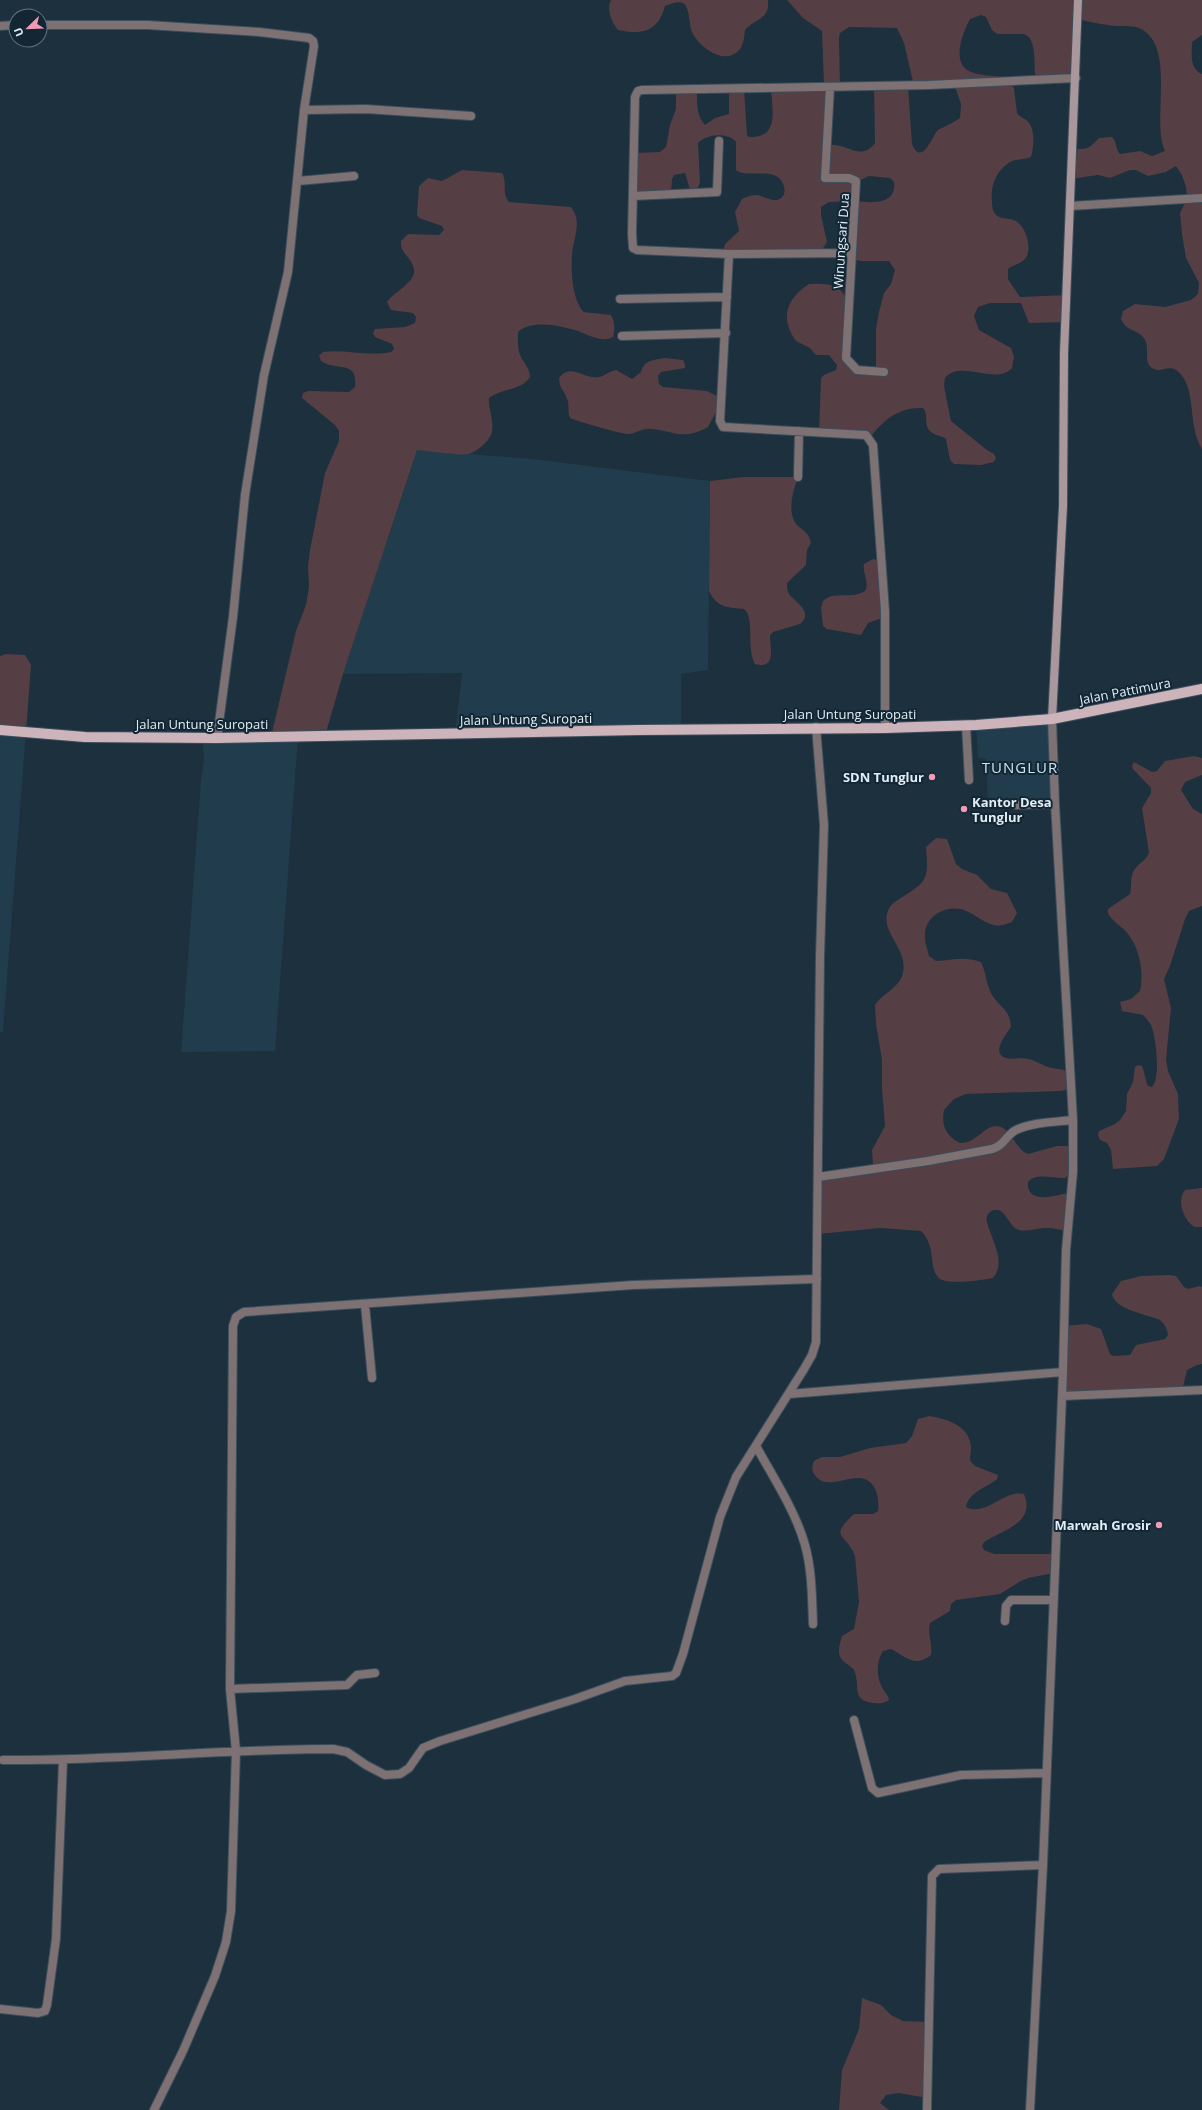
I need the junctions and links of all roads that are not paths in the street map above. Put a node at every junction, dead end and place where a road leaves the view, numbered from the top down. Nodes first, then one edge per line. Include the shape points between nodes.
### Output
1 (1078, 0) edge
2 (48, 25) edge
3 (1076, 78) junction
4 (830, 87) junction
5 (304, 110) junction
6 (471, 116) dead end
7 (720, 141) dead end
8 (354, 176) dead end
9 (298, 181) junction
10 (633, 196) junction
11 (1202, 198) edge
12 (1070, 206) junction
13 (851, 253) junction
14 (729, 254) junction
15 (728, 297) junction
16 (620, 299) dead end
17 (726, 334) junction
18 (622, 336) dead end
19 (884, 372) dead end
20 (799, 431) junction
21 (798, 477) dead end
22 (1202, 689) edge
23 (1052, 718) junction
24 (966, 725) junction
25 (816, 727) junction
26 (885, 728) junction
27 (0, 730) edge
28 (217, 738) junction
29 (969, 780) dead end
30 (1016, 804) dead end
31 (1055, 804) junction
32 (1073, 1120) junction
33 (818, 1177) junction
34 (817, 1279) junction
35 (365, 1305) junction
36 (1063, 1372) junction
37 (372, 1378) dead end
38 (1202, 1390) edge
39 (790, 1394) junction
40 (1062, 1396) junction
41 (756, 1446) junction
42 (1053, 1600) junction
43 (1005, 1621) dead end
44 (813, 1624) dead end
45 (375, 1673) dead end
46 (230, 1689) junction
47 (854, 1720) dead end
48 (236, 1751) junction
49 (3, 1760) dead end
50 (63, 1760) junction
51 (1045, 1773) junction
52 (1043, 1866) junction
53 (0, 2009) edge
54 (154, 2110) edge
55 (927, 2110) edge
56 (1030, 2110) edge

1 - 3 street
2 - 5 street via 147,25 310,38 314,46
3 - 4 street
3 - 12 street
4 - 10 street via 638,92
4 - 13 street, Winungsari Dua via 825,178 849,178 856,181
5 - 6 street via 366,110
5 - 9 street
7 - 10 street via 717,192
8 - 9 street
9 - 28 street via 288,272 264,375 245,496
10 - 14 street via 632,245 636,250
11 - 12 street
12 - 23 street via 1064,353 1063,506
13 - 14 street
13 - 19 street, Winungsari Dua via 846,358 857,370
14 - 15 street
15 - 16 street
15 - 17 street
17 - 18 street
17 - 20 street via 720,421 723,427
20 - 21 street
20 - 26 street via 866,435 873,445 885,611
22 - 23 main road, Jalan Pattimura
23 - 24 main road, Jalan Untung Suropati
23 - 31 street
24 - 26 main road, Jalan Untung Suropati
24 - 29 street
25 - 26 main road, Jalan Untung Suropati
25 - 28 main road, Jalan Untung Suropati
25 - 33 street via 824,825
27 - 28 main road, Jalan Untung Suropati via 85,737
30 - 31 street
31 - 32 street
32 - 33 street via 1026,1126 1015,1130 1000,1147 992,1149
32 - 36 street via 1073,1172 1066,1250
33 - 34 street
34 - 35 street via 633,1285
34 - 39 street via 814,1349
35 - 37 street
35 - 46 street via 244,1312 236,1317 233,1326
36 - 39 street
36 - 40 street
38 - 40 street
39 - 41 street
40 - 42 street
41 - 44 street via 806,1546
41 - 48 street via 736,1477 720,1517 684,1654 672,1676 625,1680 575,1699 440,1741 423,1748 410,1768 400,1774 384,1775 347,1752 334,1749
42 - 43 street via 1011,1600 1006,1606
42 - 51 street
45 - 46 street via 357,1675 347,1685
46 - 48 street
47 - 51 street via 872,1788 878,1793 961,1775
48 - 50 street
48 - 54 street via 231,1910 226,1942 198,2017
49 - 50 street
50 - 53 street via 56,1939 47,2005 45,2011 38,2013
51 - 52 street
52 - 55 street via 939,1869 932,1876
52 - 56 street

